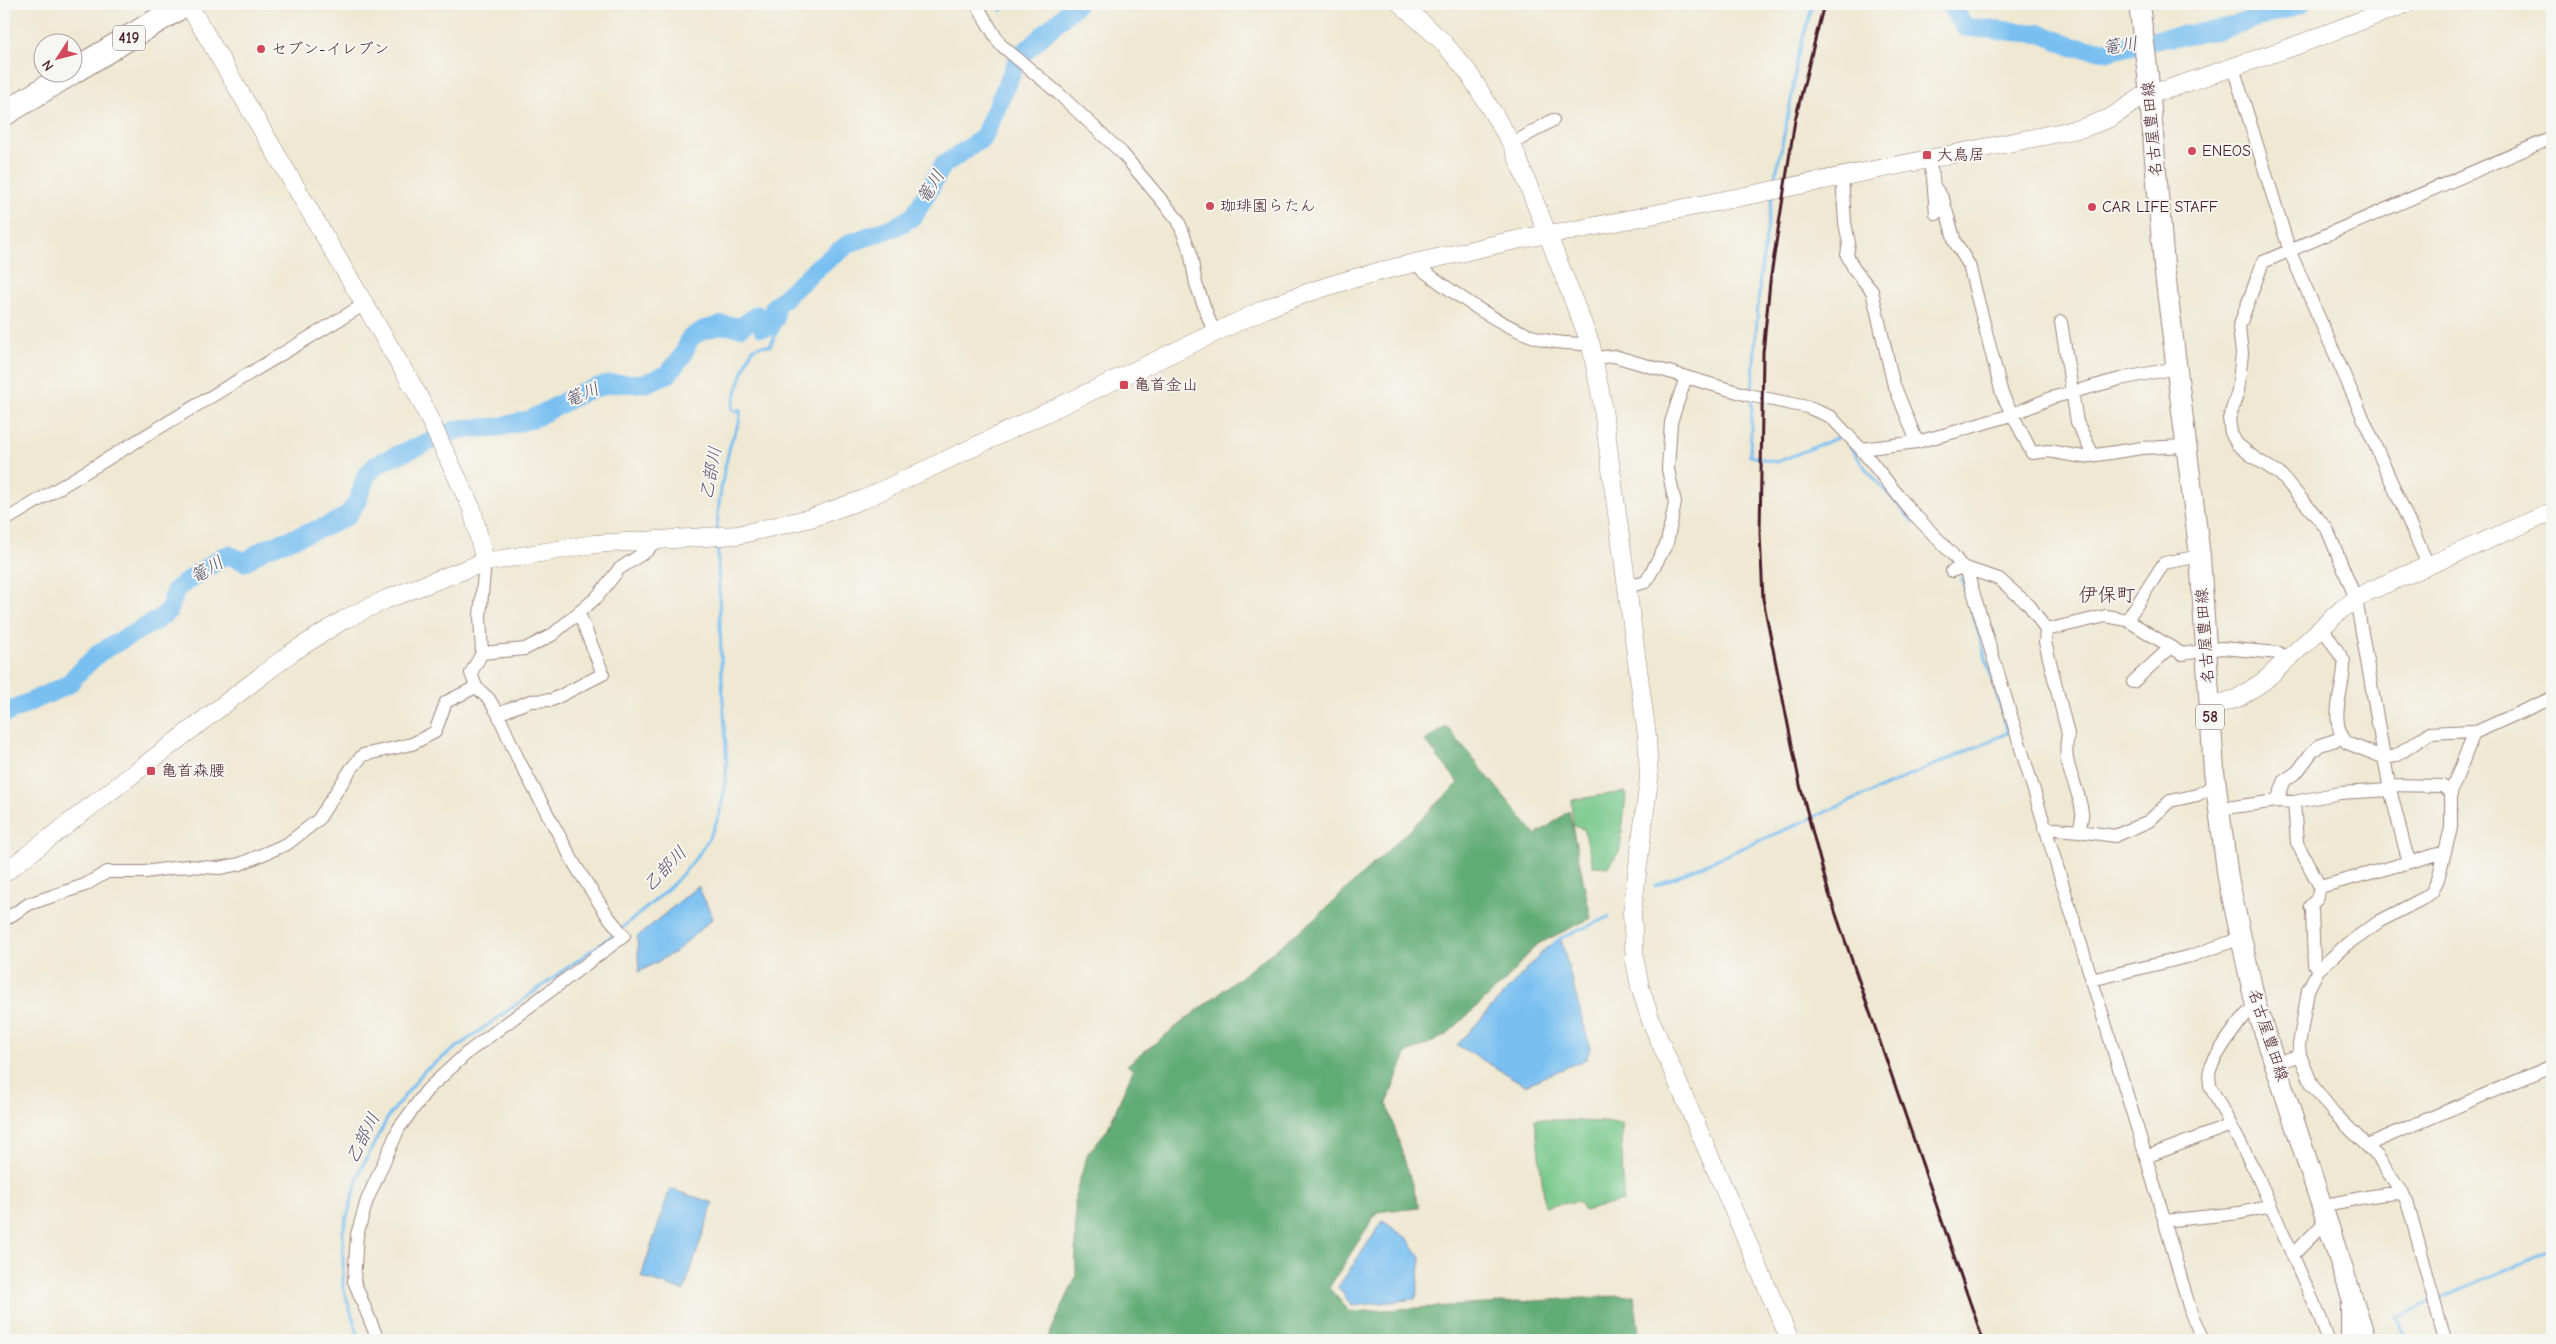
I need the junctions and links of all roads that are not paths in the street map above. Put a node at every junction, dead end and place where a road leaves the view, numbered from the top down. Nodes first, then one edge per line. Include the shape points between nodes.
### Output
1 (187, 4) edge
2 (976, 4) edge
3 (1401, 4) edge
4 (2139, 4) edge
5 (2405, 4) edge
6 (82, 66) edge
7 (2234, 67) junction
8 (56, 82) edge
9 (2148, 84) junction
10 (4, 114) edge
11 (1554, 120) dead end
12 (2552, 138) edge
13 (1512, 144) junction
14 (1928, 159) junction
15 (1842, 176) junction
16 (1934, 186) junction
17 (1936, 214) dead end
18 (1546, 234) junction
19 (2290, 252) junction
20 (1413, 263) junction
21 (365, 304) junction
22 (2061, 322) dead end
23 (1214, 333) junction
24 (1592, 351) junction
25 (2176, 368) junction
26 (1686, 377) junction
27 (2074, 392) junction
28 (2011, 414) junction
29 (1917, 442) junction
30 (2185, 446) junction
31 (1861, 449) junction
32 (2093, 455) junction
33 (2552, 512) edge
34 (4, 521) edge
35 (654, 541) junction
36 (2200, 556) junction
37 (485, 562) junction
38 (2428, 565) junction
39 (1958, 569) junction
40 (1626, 586) junction
41 (2356, 599) junction
42 (579, 613) junction
43 (2127, 620) junction
44 (2322, 627) junction
45 (2046, 630) junction
46 (2171, 647) junction
47 (2205, 649) junction
48 (482, 653) junction
49 (2287, 660) junction
50 (2133, 682) dead end
51 (476, 687) junction
52 (2552, 698) edge
53 (2209, 707) junction
54 (498, 714) junction
55 (2474, 733) junction
56 (2342, 738) junction
57 (2385, 758) junction
58 (2215, 785) junction
59 (2390, 788) junction
60 (2450, 792) junction
61 (2277, 801) junction
62 (2294, 802) junction
63 (2218, 809) junction
64 (2044, 828) junction
65 (2079, 831) junction
66 (2445, 852) junction
67 (2410, 862) junction
68 (4, 873) edge
69 (2320, 888) junction
70 (4, 920) edge
71 (2241, 938) junction
72 (2318, 970) junction
73 (2091, 980) junction
74 (2256, 1006) junction
75 (2300, 1055) junction
76 (2276, 1063) junction
77 (2552, 1066) edge
78 (2231, 1125) junction
79 (2367, 1145) junction
80 (2146, 1157) junction
81 (2403, 1193) junction
82 (2271, 1206) junction
83 (2325, 1212) junction
84 (2164, 1220) junction
85 (2294, 1254) junction
86 (2352, 1298) junction
87 (378, 1340) edge
88 (1790, 1340) edge
89 (2203, 1340) edge
90 (2328, 1340) edge
91 (2347, 1340) edge
92 (2366, 1340) edge
93 (2444, 1340) edge

1 - 6 highway, 419
1 - 21 street
2 - 23 street via 1000,44 1122,153 1178,220
3 - 13 street via 1442,42 1468,72
4 - 9 main road, 名古屋豊田線 / 58
5 - 7 street
7 - 9 street via 2168,89
7 - 19 street
8 - 10 highway, 419
9 - 14 street via 2110,118 2083,128
9 - 25 main road, 名古屋豊田線 / 58
11 - 13 street
12 - 19 street
13 - 18 street
14 - 15 street
14 - 16 street
15 - 18 street
15 - 29 street via 1849,243 1847,255 1874,297 1892,382
16 - 17 street
16 - 28 street via 1943,199 1955,242 1969,265 2002,394
18 - 20 street
18 - 24 street
19 - 38 street
19 - 41 street via 2263,262 2245,308 2239,327 2242,353 2238,390 2229,420 2231,433 2237,444 2281,475 2327,529
20 - 23 street via 1328,284
20 - 24 street via 1504,323 1545,340
21 - 34 street
21 - 37 street via 425,410 454,470 472,510
22 - 27 street
23 - 35 street via 864,499 776,528
24 - 26 street
24 - 40 street
25 - 27 street
25 - 30 main road, 名古屋豊田線 / 58
26 - 31 street via 1748,395 1807,407 1831,418
26 - 40 street via 1671,422 1668,469 1675,503 1667,543 1646,582
27 - 28 street
27 - 32 street via 2077,422
28 - 29 street
28 - 32 street via 2032,453 2048,451
29 - 31 street
30 - 32 street
30 - 36 main road, 名古屋豊田線 / 58
31 - 39 street
33 - 38 street
35 - 37 street via 594,544
35 - 42 street via 648,550 619,568 597,597
36 - 43 street via 2164,563
36 - 47 main road, 名古屋豊田線 / 58
37 - 48 street via 480,616
37 - 68 street via 387,599 345,619 298,648
38 - 41 street via 2377,586
39 - 45 street via 1999,579 2030,606
39 - 64 street via 1968,575
40 - 88 street via 1649,757 1646,811 1632,913 1640,987 1651,1021
41 - 44 street
41 - 57 street
42 - 48 street via 552,635 525,649
42 - 54 street via 603,674 552,700 530,701
43 - 45 street via 2106,616
43 - 46 street
44 - 49 street
44 - 56 street via 2344,660 2338,716
45 - 65 street via 2045,642 2068,734 2066,763 2082,813
46 - 47 street via 2182,654
46 - 50 street
47 - 49 street via 2278,653
47 - 53 main road, 名古屋豊田線 / 58
48 - 51 street via 471,673
49 - 53 street via 2249,692
51 - 54 street
51 - 70 street via 446,702 435,732 412,744 363,755 318,820 287,844 240,864 219,868 187,866 145,872 107,872 85,885 29,904
52 - 55 street
53 - 58 main road, 名古屋豊田線 / 58
54 - 87 street via 552,824 624,936 468,1052 427,1090 400,1128 368,1200 357,1235 354,1281
55 - 57 street via 2444,730 2430,733 2396,756
55 - 60 street
56 - 57 street
56 - 61 street via 2320,745 2312,752 2297,772 2285,780
57 - 59 street
58 - 63 main road, 名古屋豊田線 / 58
58 - 65 street via 2197,795 2170,801 2149,820 2116,836
59 - 60 street via 2442,786
59 - 62 street
59 - 67 street
60 - 66 street via 2451,828
61 - 62 street
61 - 63 street
62 - 69 street via 2297,844
63 - 71 main road, 名古屋豊田線 / 58
64 - 65 street
64 - 73 street
66 - 67 street
66 - 72 street via 2432,892 2380,921
67 - 69 street
69 - 72 street via 2317,899 2310,906 2314,964
71 - 73 street via 2191,956
71 - 74 main road, 名古屋豊田線 / 58
72 - 75 street via 2308,990
73 - 80 street
74 - 76 main road, 名古屋豊田線 / 58
74 - 78 street via 2233,1032 2209,1072 2210,1086
75 - 76 street
75 - 79 street via 2312,1085 2333,1112
76 - 83 main road, 名古屋豊田線 / 58
77 - 79 street
78 - 80 street
78 - 82 street
79 - 81 street
80 - 84 street
81 - 83 street via 2378,1194
81 - 93 street
82 - 84 street via 2240,1213
82 - 85 street
83 - 85 street
83 - 86 main road, 名古屋豊田線 / 58
84 - 89 street via 2191,1313
85 - 90 street
86 - 91 street via 2347,1306
86 - 92 main road, 名古屋豊田線 / 58

